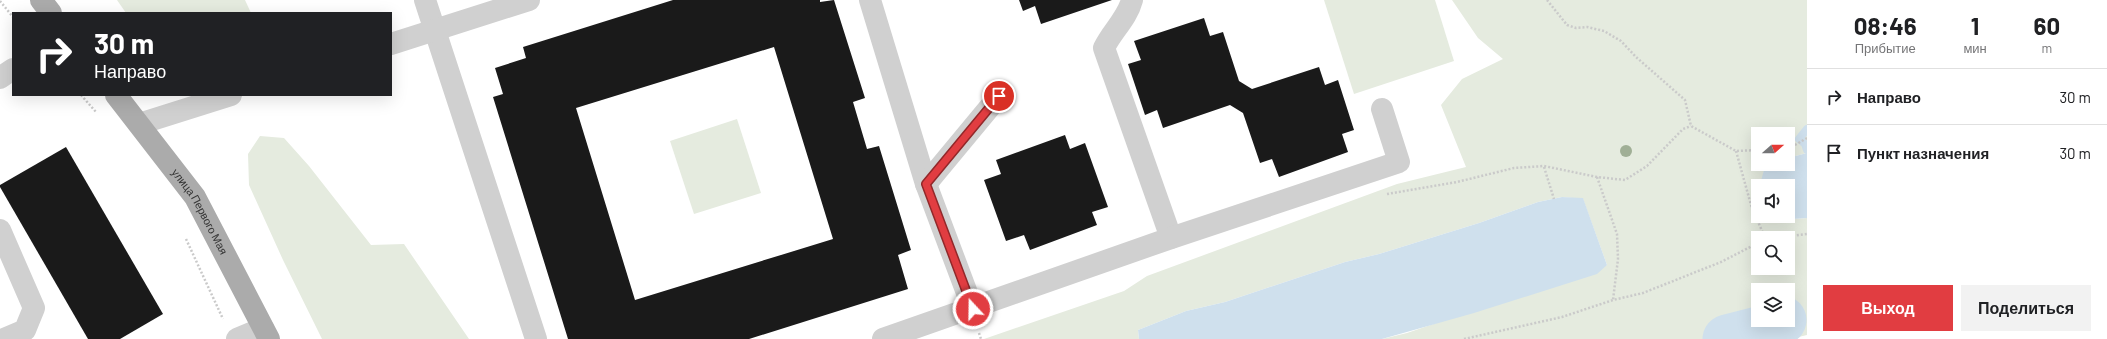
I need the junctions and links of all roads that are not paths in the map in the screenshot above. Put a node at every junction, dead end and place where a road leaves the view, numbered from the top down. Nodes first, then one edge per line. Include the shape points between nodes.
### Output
1 (41, 0) edge
2 (425, 0) edge
3 (529, 0) edge
4 (870, 0) edge
5 (1132, 0) edge
6 (50, 12) edge
7 (434, 30) junction
8 (392, 44) edge
9 (12, 70) edge
10 (0, 78) edge
11 (117, 96) edge
12 (228, 96) edge
13 (999, 96) dead end
14 (1382, 109) dead end
15 (139, 124) junction
16 (926, 184) junction
17 (0, 230) edge
18 (1171, 238) junction
19 (973, 309) junction
20 (231, 332) edge
21 (266, 334) edge
22 (4, 339) edge
23 (536, 339) edge
24 (883, 339) edge

1 - 6 main road
2 - 7 lane
3 - 7 lane
4 - 16 lane
5 - 18 lane via 1129,12 1104,48
7 - 8 lane
7 - 23 lane
9 - 10 lane
11 - 15 main road, улица Первого Мая
12 - 15 lane
13 - 16 lane
14 - 18 lane via 1399,162
15 - 21 main road, улица Первого Мая via 195,197
16 - 19 lane
17 - 22 lane via 34,308 25,330
18 - 19 lane
19 - 24 lane
20 - 21 lane

